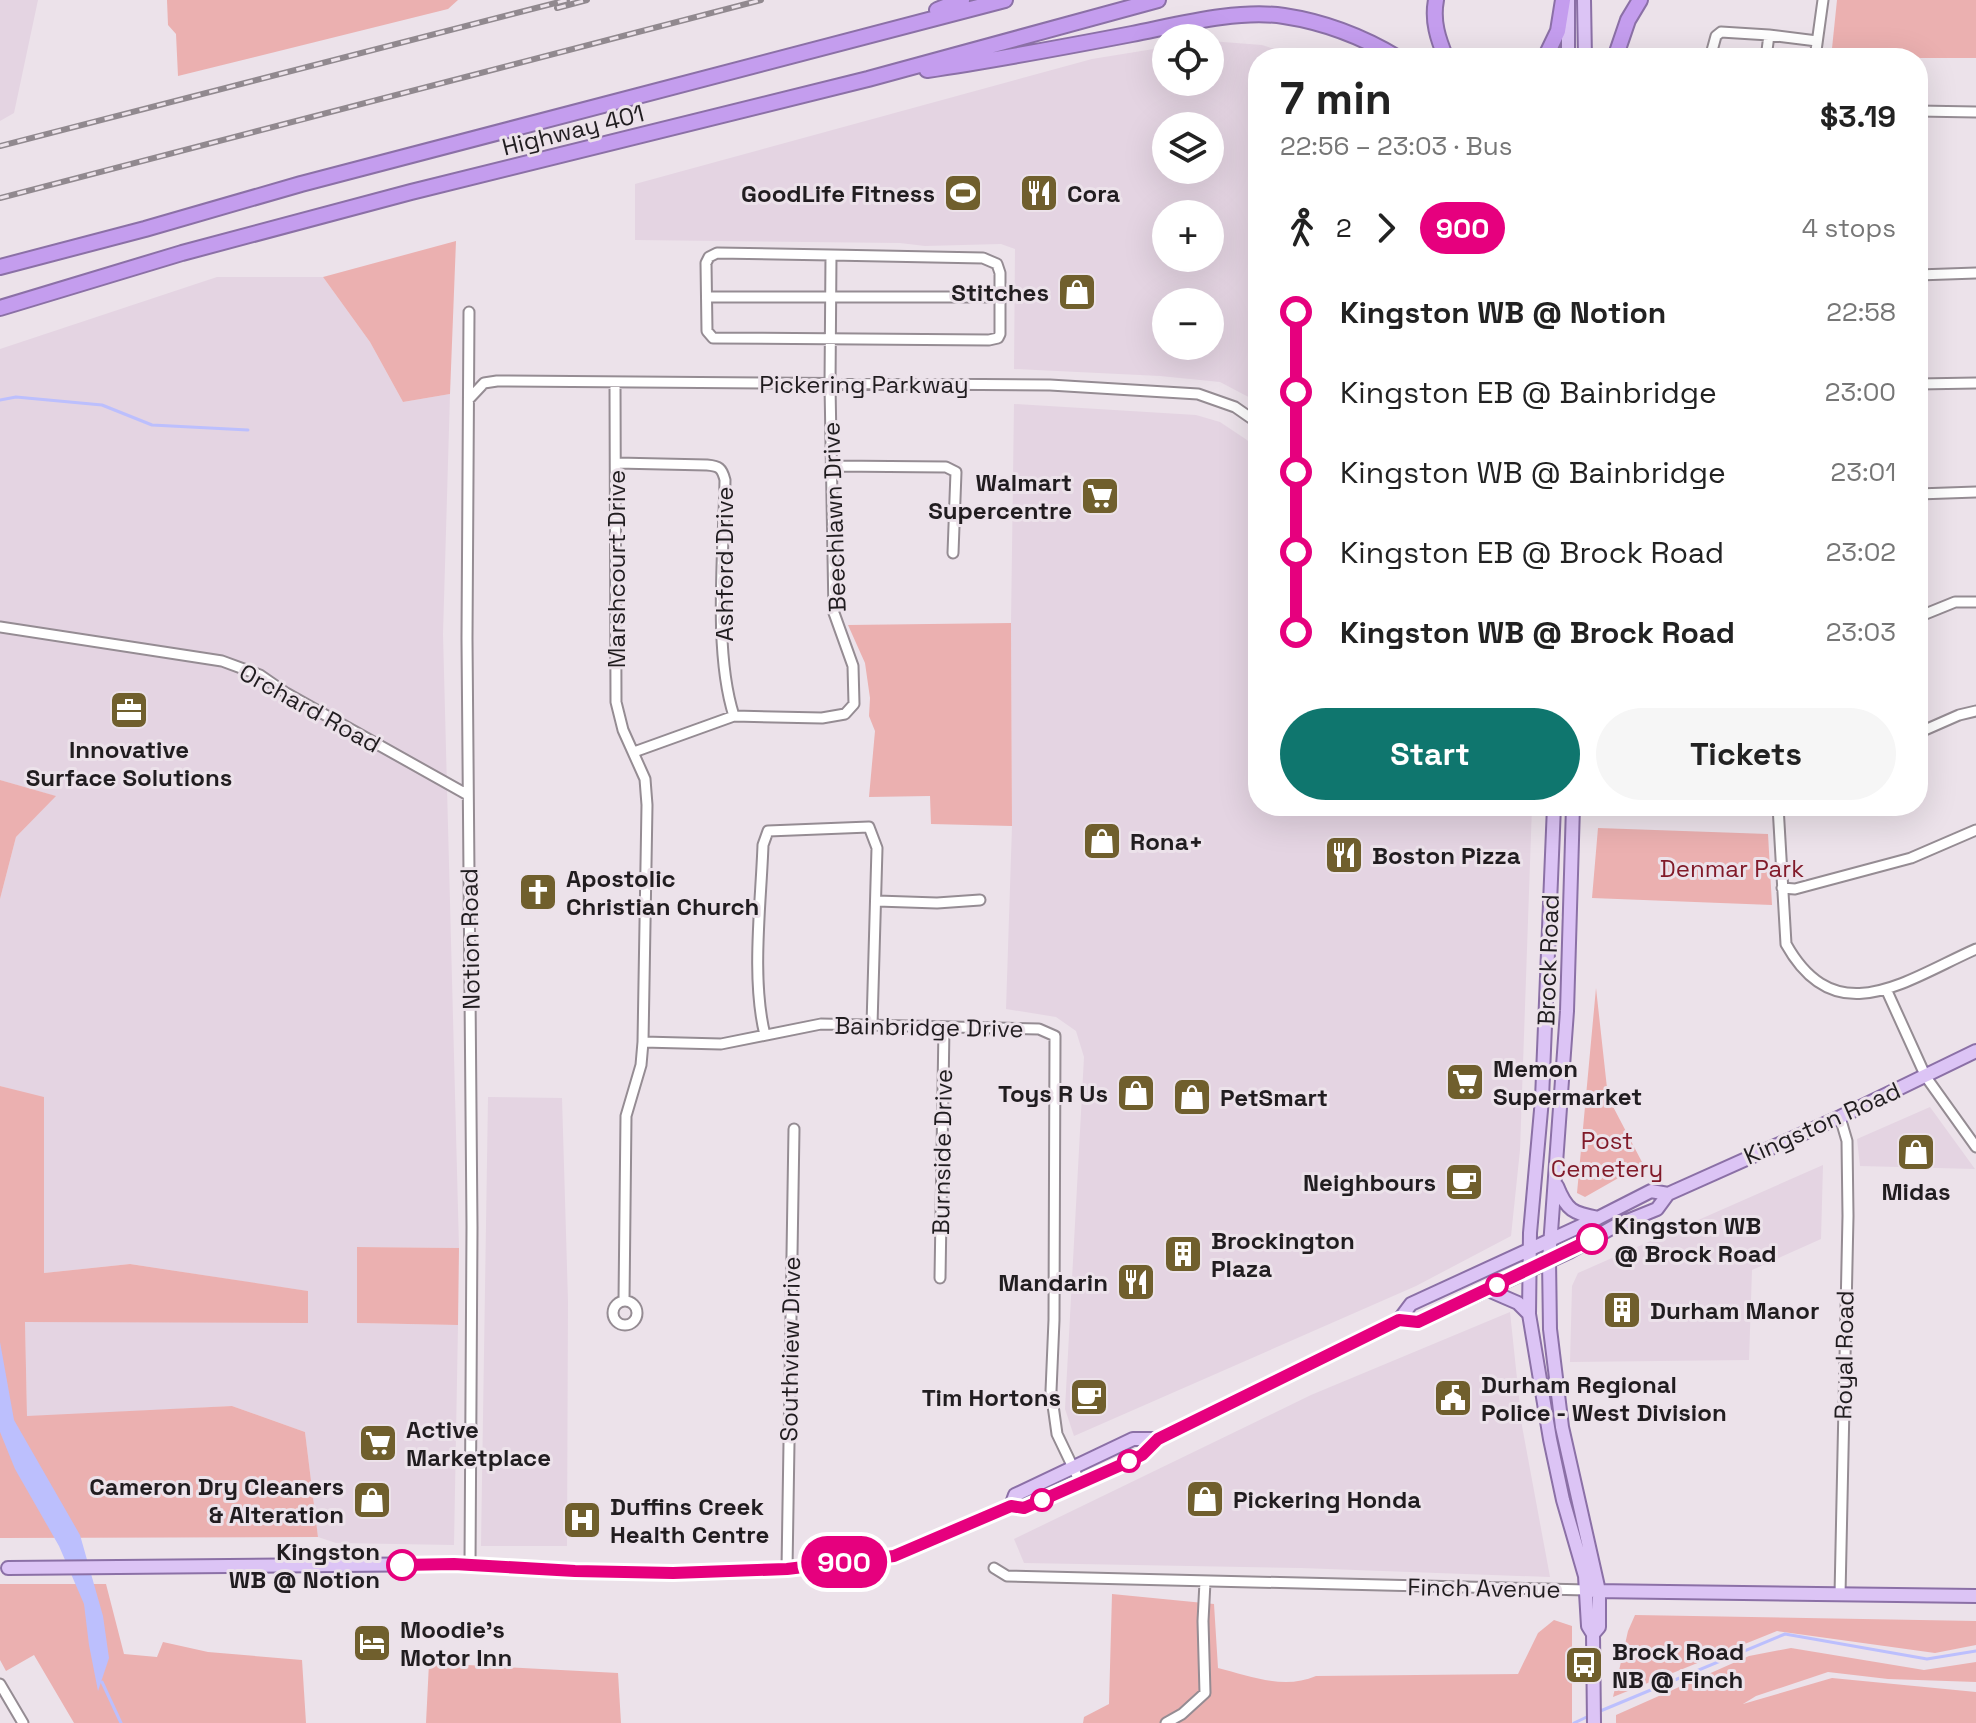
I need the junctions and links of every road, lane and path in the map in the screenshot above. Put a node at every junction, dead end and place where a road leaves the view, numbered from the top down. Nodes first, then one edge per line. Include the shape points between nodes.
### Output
1 (962, 0) edge
2 (1005, 0) edge
3 (1158, 0) edge
4 (1436, 0) edge
5 (1566, 0) edge
6 (1584, 0) edge
7 (1640, 0) edge
8 (1823, 0) edge
9 (874, 35) junction
10 (1769, 35) junction
11 (1817, 41) junction
12 (1378, 48) edge
13 (1442, 48) edge
14 (1550, 48) edge
15 (1568, 48) edge
16 (1585, 48) edge
17 (1618, 48) edge
18 (1713, 48) edge
19 (1767, 48) edge
20 (1816, 48) edge
21 (868, 79) junction
22 (1928, 111) edge
23 (1976, 112) edge
24 (831, 255) junction
25 (0, 267) edge
26 (1976, 273) edge
27 (1928, 275) edge
28 (707, 297) junction
29 (831, 297) junction
30 (1000, 297) junction
31 (0, 308) edge
32 (469, 312) dead end
33 (831, 338) junction
34 (615, 383) junction
35 (1976, 383) edge
36 (1928, 384) edge
37 (830, 385) junction
38 (469, 399) junction
39 (1248, 416) edge
40 (617, 463) junction
41 (833, 466) junction
42 (1976, 492) edge
43 (1928, 494) edge
44 (953, 553) dead end
45 (1976, 602) edge
46 (1928, 613) edge
47 (0, 627) edge
48 (1976, 711) edge
49 (734, 716) junction
50 (1928, 729) edge
51 (634, 752) junction
52 (468, 795) junction
53 (1554, 816) edge
54 (1573, 816) edge
55 (1778, 816) edge
56 (1976, 830) edge
57 (1782, 888) junction
58 (980, 900) dead end
59 (877, 901) junction
60 (1976, 949) edge
61 (1886, 989) junction
62 (872, 1025) junction
63 (944, 1027) junction
64 (765, 1035) junction
65 (643, 1042) junction
66 (1976, 1051) edge
67 (1926, 1077) junction
68 (1840, 1117) junction
69 (794, 1129) dead end
70 (1976, 1147) edge
71 (1556, 1182) junction
72 (1668, 1194) junction
73 (1598, 1218) junction
74 (1551, 1240) junction
75 (1530, 1248) junction
76 (1549, 1260) junction
77 (1529, 1269) junction
78 (940, 1278) dead end
79 (1488, 1290) junction
80 (624, 1301) dead end
81 (1529, 1314) junction
82 (1399, 1320) junction
83 (1158, 1439) junction
84 (1073, 1468) junction
85 (1080, 1482) junction
86 (1011, 1506) junction
87 (470, 1565) junction
88 (994, 1568) dead end
89 (3, 1569) edge
90 (787, 1569) junction
91 (1205, 1582) junction
92 (1593, 1591) junction
93 (1840, 1595) junction
94 (1976, 1596) edge
95 (0, 1684) edge
96 (23, 1723) edge
97 (1166, 1723) edge
98 (1594, 1723) edge

1 - 9 highway
2 - 9 highway, Highway 401
3 - 21 highway, Highway 401
4 - 13 highway
5 - 14 highway
5 - 15 main road
6 - 16 main road
7 - 17 highway
8 - 11 street
9 - 25 highway, Highway 401
10 - 11 street
10 - 18 street via 1721,32
10 - 19 street
11 - 20 street
12 - 21 highway via 1331,27 1282,16 1249,16
21 - 31 highway, Highway 401 via 396,196
22 - 23 street
24 - 28 street via 717,253 706,263
24 - 29 street, Beechlawn Drive
24 - 30 street via 983,258 997,264
26 - 27 street
28 - 29 street
28 - 33 street via 707,331 713,338
29 - 30 street
29 - 33 street, Beechlawn Drive
30 - 33 street via 998,338
32 - 38 street, Notion Road
33 - 37 street, Beechlawn Drive
34 - 37 street, Pickering Parkway
34 - 38 street, Pickering Parkway via 497,381 484,383
34 - 40 street, Marshcourt Drive
35 - 36 street
37 - 39 street, Pickering Parkway via 1050,385 1198,394
37 - 41 street, Beechlawn Drive
38 - 52 street, Notion Road
40 - 49 street, Ashford Drive via 722,470 722,626 726,690
40 - 51 street, Marshcourt Drive via 616,702
41 - 44 street via 946,467 956,472
41 - 49 street, Beechlawn Drive via 834,613 853,666 854,704 845,714 822,718
42 - 43 street
45 - 46 street via 1955,602
47 - 52 street, Orchard Road via 222,661 260,675
48 - 50 street
49 - 51 street, Beechlawn Drive
51 - 65 street via 645,779 647,805
52 - 87 street, Notion Road
53 - 75 main road, Brock Road
54 - 71 main road, Brock Road
55 - 57 street
56 - 57 street via 1911,858
57 - 61 street via 1786,944 1808,973 1829,990 1853,995
58 - 59 street
59 - 62 street
59 - 64 street via 877,848 869,827 768,831 763,845 759,968
60 - 61 street
61 - 67 street
62 - 63 street, Bainbridge Drive
62 - 64 street, Bainbridge Drive via 821,1024
63 - 78 street, Burnside Drive
63 - 84 street, Bainbridge Drive via 1039,1029 1055,1036 1051,1391 1057,1434
64 - 65 street, Bainbridge Drive via 721,1044
65 - 80 street via 626,1116
66 - 67 main road, Kingston Road
67 - 68 main road, Kingston Road
67 - 70 street
68 - 72 main road, Kingston Road
68 - 93 street, Royal Road via 1847,1141 1848,1216
69 - 90 street, Southview Drive
71 - 73 main road via 1571,1211
71 - 74 main road, Brock Road
72 - 73 main road, Kingston Road via 1651,1191
72 - 76 main road, Kingston Road via 1657,1209
73 - 74 main road, Kingston Road
74 - 75 main road, Kingston Road
74 - 76 main road, Brock Road
75 - 77 main road, Brock Road
75 - 82 main road, Kingston Road via 1411,1304
76 - 77 main road, Kingston Road
76 - 92 main road, Brock Road via 1556,1394
77 - 79 main road, Kingston Road
77 - 81 main road, Brock Road
79 - 81 main road
79 - 82 main road, Kingston Road via 1418,1322
81 - 92 main road, Brock Road via 1550,1439
82 - 83 main road, Kingston Road
83 - 84 main road, Kingston Road via 1133,1439
83 - 85 main road, Kingston Road via 1142,1455
84 - 85 street, Bainbridge Drive
84 - 86 main road, Kingston Road via 1015,1495
85 - 86 main road, Kingston Road via 1024,1508
86 - 90 main road, Kingston Road via 894,1556
87 - 89 main road, Kingston Road
87 - 90 main road, Kingston Road via 673,1573
88 - 91 street, Finch Avenue via 1007,1576
91 - 92 street, Finch Avenue
91 - 97 street via 1205,1693
92 - 93 main road, Finch Avenue
92 - 98 main road, Brock Road via 1599,1627 1593,1634
93 - 94 main road, Finch Avenue
95 - 96 street

